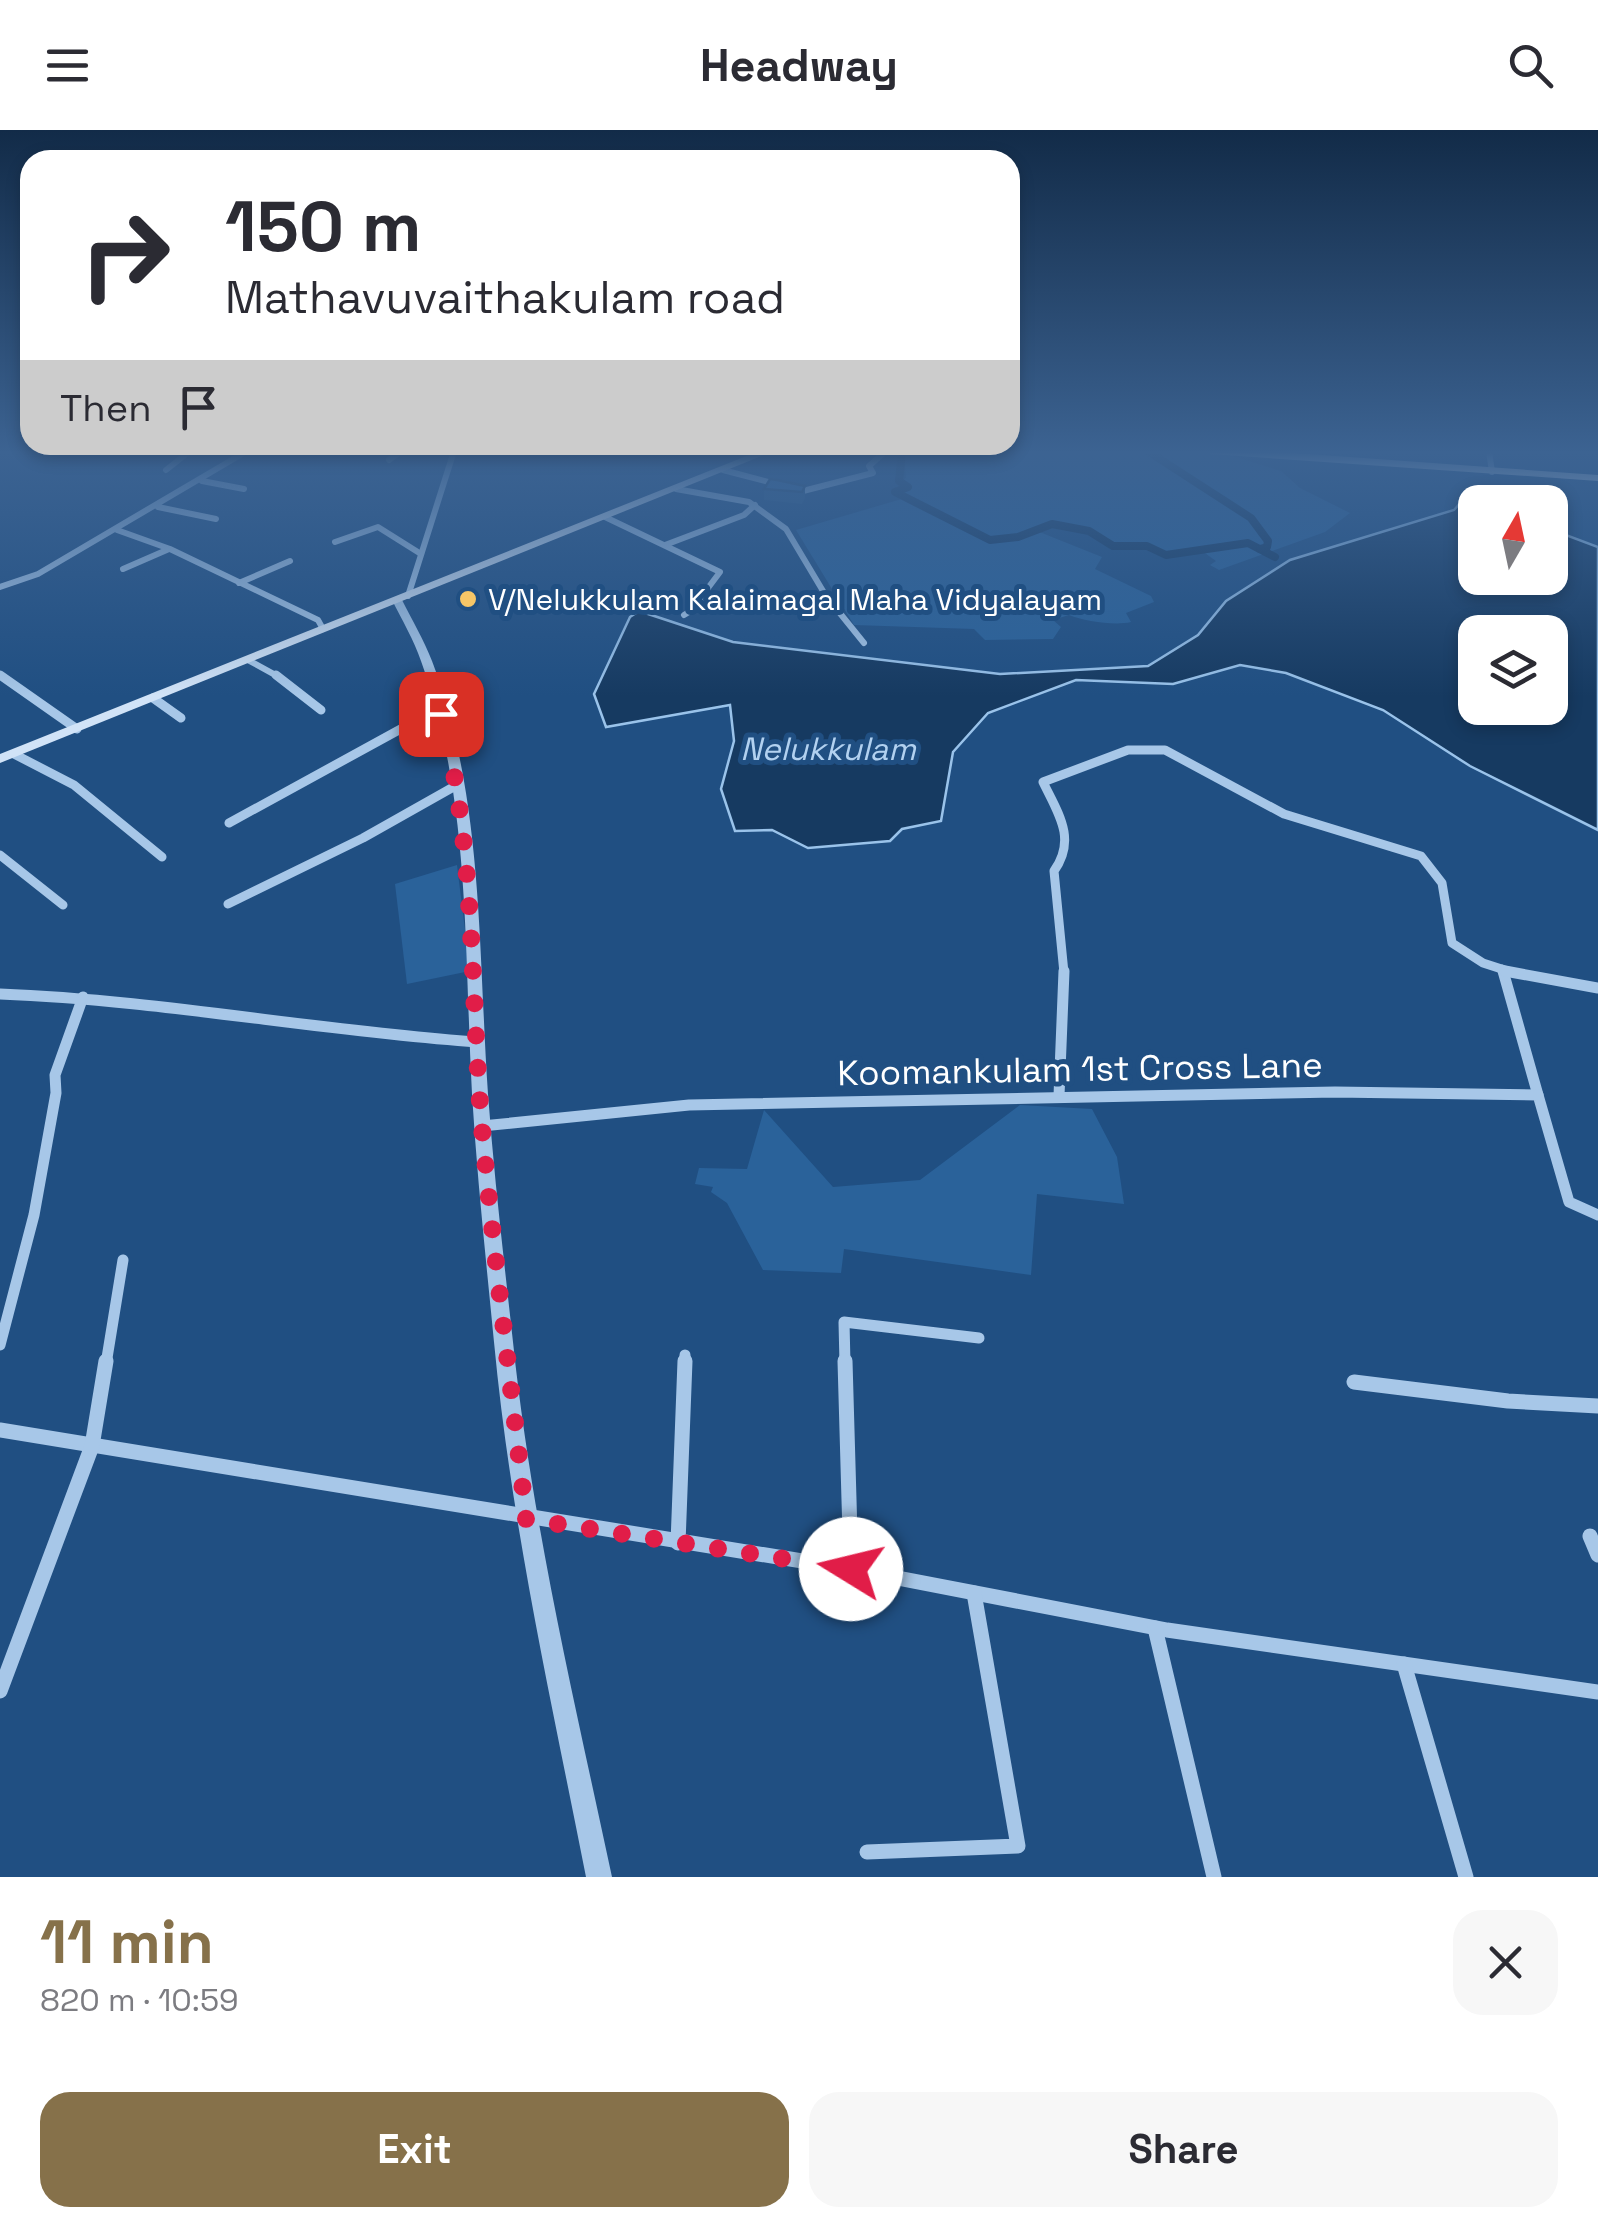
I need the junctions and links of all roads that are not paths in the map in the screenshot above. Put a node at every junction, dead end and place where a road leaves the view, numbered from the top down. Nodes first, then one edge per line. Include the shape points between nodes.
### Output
1 (112, 533) edge
2 (124, 533) edge
3 (364, 533) edge
4 (385, 533) edge
5 (428, 533) edge
6 (568, 533) edge
7 (639, 533) edge
8 (697, 533) edge
9 (788, 533) edge
10 (335, 542) dead end
11 (666, 544) junction
12 (170, 549) junction
13 (421, 554) junction
14 (290, 561) dead end
15 (123, 569) dead end
16 (239, 583) junction
17 (1, 585) edge
18 (402, 598) junction
19 (684, 615) dead end
20 (324, 628) junction
21 (864, 643) dead end
22 (248, 660) junction
23 (0, 675) edge
24 (154, 698) junction
25 (321, 710) dead end
26 (441, 714) junction
27 (181, 718) dead end
28 (76, 729) junction
29 (14, 754) junction
30 (0, 759) edge
31 (457, 785) junction
32 (228, 823) dead end
33 (0, 855) edge
34 (162, 857) dead end
35 (228, 904) dead end
36 (63, 905) dead end
37 (1502, 969) junction
38 (1598, 988) edge
39 (0, 994) edge
40 (83, 997) junction
41 (477, 1042) junction
42 (1059, 1096) junction
43 (1538, 1096) junction
44 (482, 1126) junction
45 (1598, 1215) edge
46 (123, 1260) dead end
47 (979, 1338) dead end
48 (0, 1345) edge
49 (685, 1355) dead end
50 (1354, 1382) dead end
51 (1598, 1406) edge
52 (0, 1430) edge
53 (92, 1446) junction
54 (526, 1519) junction
55 (1590, 1536) dead end
56 (678, 1543) junction
57 (1598, 1554) edge
58 (851, 1569) junction
59 (974, 1593) junction
60 (1156, 1628) junction
61 (1404, 1664) junction
62 (0, 1691) edge
63 (1598, 1692) edge
64 (867, 1852) dead end
65 (599, 1877) edge
66 (1214, 1877) edge
67 (1466, 1877) edge

1 - 17 street via 38,574
2 - 12 street
3 - 10 street
4 - 13 street
5 - 13 street
6 - 18 main road
7 - 11 street
8 - 11 street
9 - 21 street
11 - 19 street via 720,572 702,604
12 - 15 street
12 - 16 street
13 - 18 street
14 - 16 street
16 - 20 street
18 - 20 main road
18 - 26 street via 436,679
20 - 22 main road
22 - 24 main road
22 - 25 street
23 - 28 street
24 - 27 street
24 - 28 main road
26 - 31 street
26 - 32 street via 419,719
28 - 29 main road
29 - 30 main road
29 - 34 street via 82,792
31 - 35 street
31 - 41 street
33 - 36 street
37 - 38 street
37 - 42 street via 1452,943 1444,885 1433,863 1284,814 1165,750 1128,750 1043,782 1070,844 1054,871 1065,956
37 - 43 street
39 - 40 street
40 - 41 street
40 - 48 street via 55,1075 34,1215
41 - 44 street
42 - 43 street, Koomankulam 1st Cross Lane
42 - 44 street, Koomankulam 1st Cross Lane via 689,1105
43 - 45 street via 1569,1202
44 - 54 street
46 - 53 street
47 - 58 street via 844,1322
49 - 56 street
50 - 51 street
52 - 53 street
53 - 54 street
53 - 62 street
54 - 56 street
54 - 65 street
55 - 57 street
56 - 58 street
58 - 59 street
59 - 60 street
59 - 64 street via 1018,1846
60 - 61 street
60 - 66 street
61 - 63 street
61 - 67 street

